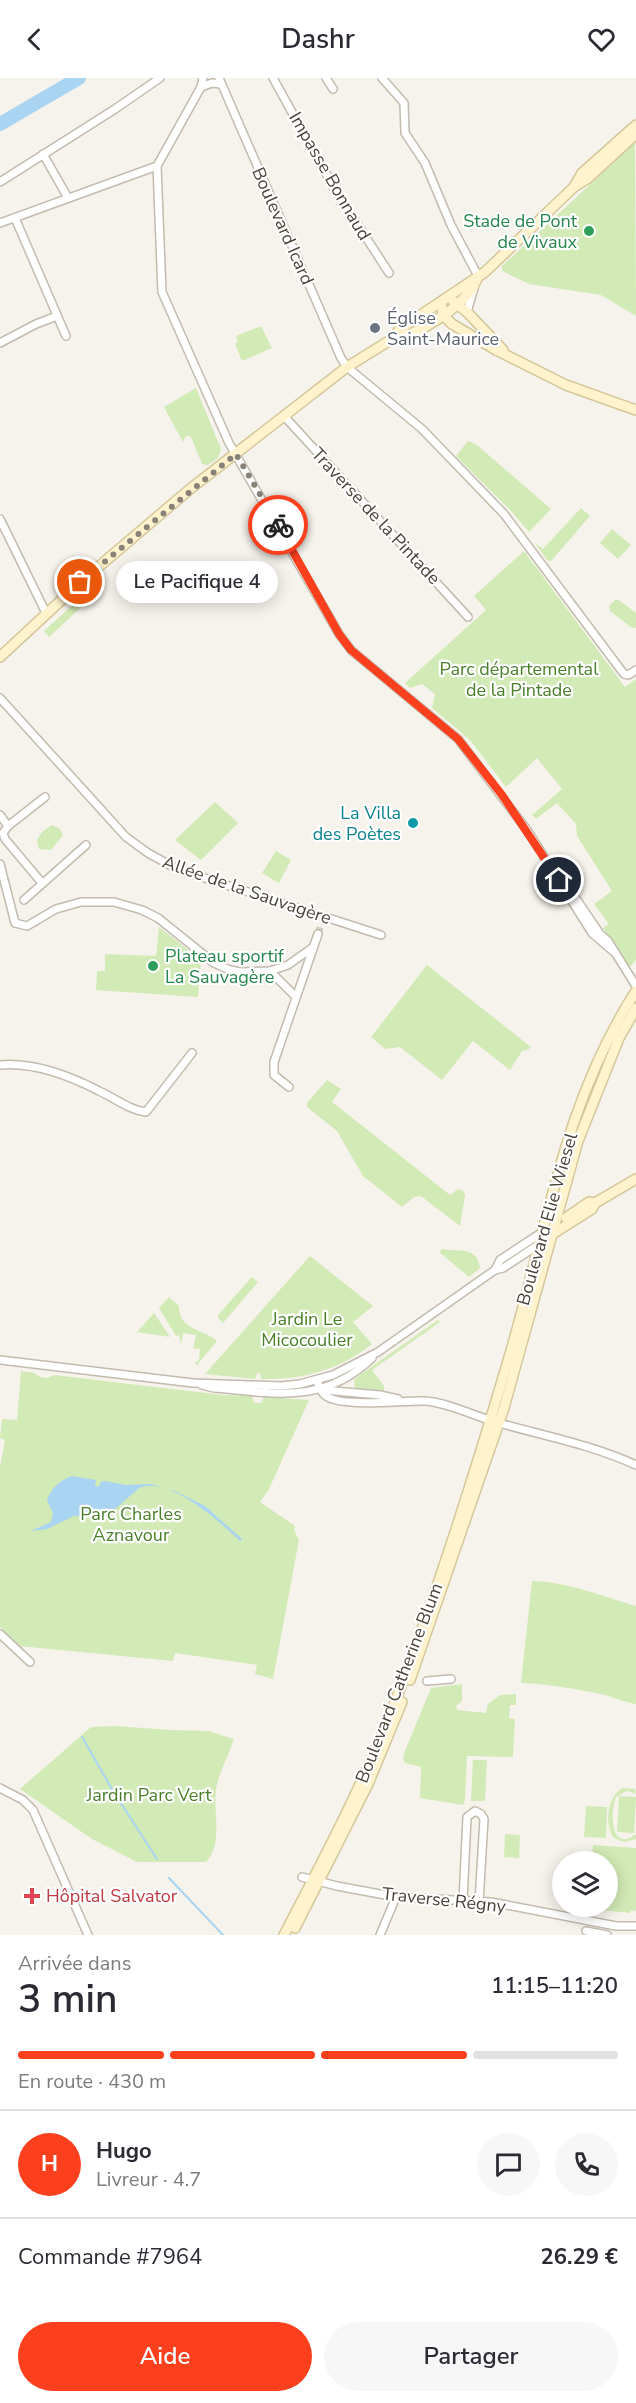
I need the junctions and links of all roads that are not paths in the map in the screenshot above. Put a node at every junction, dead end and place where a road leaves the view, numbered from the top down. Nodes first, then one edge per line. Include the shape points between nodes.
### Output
1 (160, 78) edge
2 (203, 78) edge
3 (273, 78) edge
4 (326, 78) edge
5 (382, 78) edge
6 (220, 81) edge
7 (201, 87) junction
8 (333, 89) dead end
9 (636, 125) edge
10 (636, 134) edge
11 (43, 154) junction
12 (157, 166) junction
13 (0, 182) edge
14 (574, 187) junction
15 (68, 198) junction
16 (15, 218) junction
17 (0, 223) edge
18 (389, 273) dead end
19 (478, 276) junction
20 (474, 287) junction
21 (444, 300) junction
22 (457, 304) junction
23 (467, 312) junction
24 (443, 315) junction
25 (57, 316) junction
26 (478, 325) junction
27 (470, 335) junction
28 (66, 336) dead end
29 (392, 339) junction
30 (0, 343) edge
31 (509, 356) junction
32 (347, 367) junction
33 (636, 410) edge
34 (284, 416) junction
35 (236, 454) junction
36 (0, 519) edge
37 (46, 613) junction
38 (468, 617) dead end
39 (0, 657) edge
40 (636, 670) edge
41 (0, 698) edge
42 (45, 797) dead end
43 (0, 815) edge
44 (8, 826) junction
45 (86, 845) dead end
46 (1, 869) edge
47 (42, 883) junction
48 (24, 900) dead end
49 (318, 934) tunnel mouth
50 (381, 935) dead end
51 (312, 948) junction
52 (270, 971) junction
53 (636, 986) edge
54 (636, 992) edge
55 (296, 996) junction
56 (636, 1008) edge
57 (192, 1053) dead end
58 (0, 1065) edge
59 (289, 1087) dead end
60 (636, 1179) edge
61 (554, 1230) junction
62 (541, 1233) junction
63 (538, 1245) junction
64 (495, 1270) junction
65 (378, 1352) junction
66 (0, 1360) edge
67 (317, 1381) junction
68 (193, 1383) junction
69 (320, 1389) junction
70 (494, 1421) junction
71 (636, 1465) edge
72 (0, 1634) edge
73 (30, 1662) dead end
74 (451, 1679) dead end
75 (427, 1681) dead end
76 (0, 1788) edge
77 (302, 1877) dead end
78 (316, 1881) junction
79 (396, 1897) junction
80 (463, 1901) junction
81 (479, 1902) junction
82 (587, 1920) junction
83 (636, 1926) edge
84 (585, 1933) edge
85 (88, 1935) edge
86 (284, 1935) edge
87 (291, 1935) edge
88 (380, 1935) edge
89 (607, 1935) edge

1 - 11 street
2 - 7 street
3 - 18 street, Impasse Bonnaud via 334,188
4 - 8 street
5 - 19 street via 404,103 405,133 424,163
6 - 7 street, Boulevard Icard
6 - 32 street, Boulevard Icard
7 - 12 street
9 - 14 street via 582,173
10 - 14 street
11 - 13 street
11 - 15 street
12 - 15 street
12 - 35 street via 162,292
14 - 19 street
15 - 16 street
16 - 17 street
16 - 25 street
19 - 20 street
19 - 21 street
20 - 22 street
20 - 23 street
21 - 22 street
21 - 24 street
21 - 29 street via 400,329
22 - 23 street
22 - 24 street
23 - 26 street
24 - 27 street
24 - 29 street via 404,337
25 - 28 street
25 - 30 street
26 - 27 street
26 - 31 street
27 - 31 street
29 - 32 street
31 - 33 street via 566,385
32 - 34 street
32 - 40 street via 422,429 504,514 624,674
34 - 35 street
34 - 38 street, Traverse de la Pintade
35 - 37 street
35 - 53 street via 351,650 458,739 569,887
36 - 37 street
37 - 39 street
41 - 50 street, Allée de la Sauvagère via 126,837 148,853 177,869 322,921
42 - 44 street
43 - 44 street
44 - 47 street via 3,832 5,839
45 - 47 street
46 - 52 street via 15,923 20,926 81,902 114,902 158,918 222,967 241,972
47 - 48 street
49 - 51 street
51 - 52 street via 288,965
51 - 55 street
52 - 55 street
54 - 62 street, Boulevard Elie Wiesel via 612,1030 587,1085
55 - 59 street via 273,1062 274,1075
56 - 61 street, Boulevard Elie Wiesel via 619,1038 578,1141
57 - 58 street via 146,1112 32,1066
60 - 61 street
61 - 62 street
61 - 63 street
61 - 70 street, Boulevard Elie Wiesel
62 - 63 street, Boulevard Elie Wiesel
62 - 64 street via 500,1260
63 - 64 street
63 - 70 street, Boulevard Elie Wiesel
64 - 65 street
65 - 67 street
65 - 69 street via 344,1379
66 - 68 street
67 - 68 street via 281,1386
67 - 69 street
68 - 69 street via 276,1393 302,1394
69 - 70 street via 324,1396 335,1400 438,1403
70 - 71 street via 606,1451
70 - 78 street, Boulevard Catherine Blum via 396,1699
72 - 73 street
74 - 75 street
76 - 85 street via 33,1810
77 - 78 street, Traverse Régny
78 - 79 street, Traverse Régny
78 - 86 street, Boulevard Catherine Blum
78 - 87 street, Boulevard Catherine Blum
79 - 80 street, Traverse Régny
79 - 88 street
80 - 81 street, Traverse Régny
80 - 81 street via 467,1817 476,1811 484,1819
81 - 82 street, Traverse Régny
82 - 83 street, Traverse Régny
82 - 84 street
84 - 89 street

